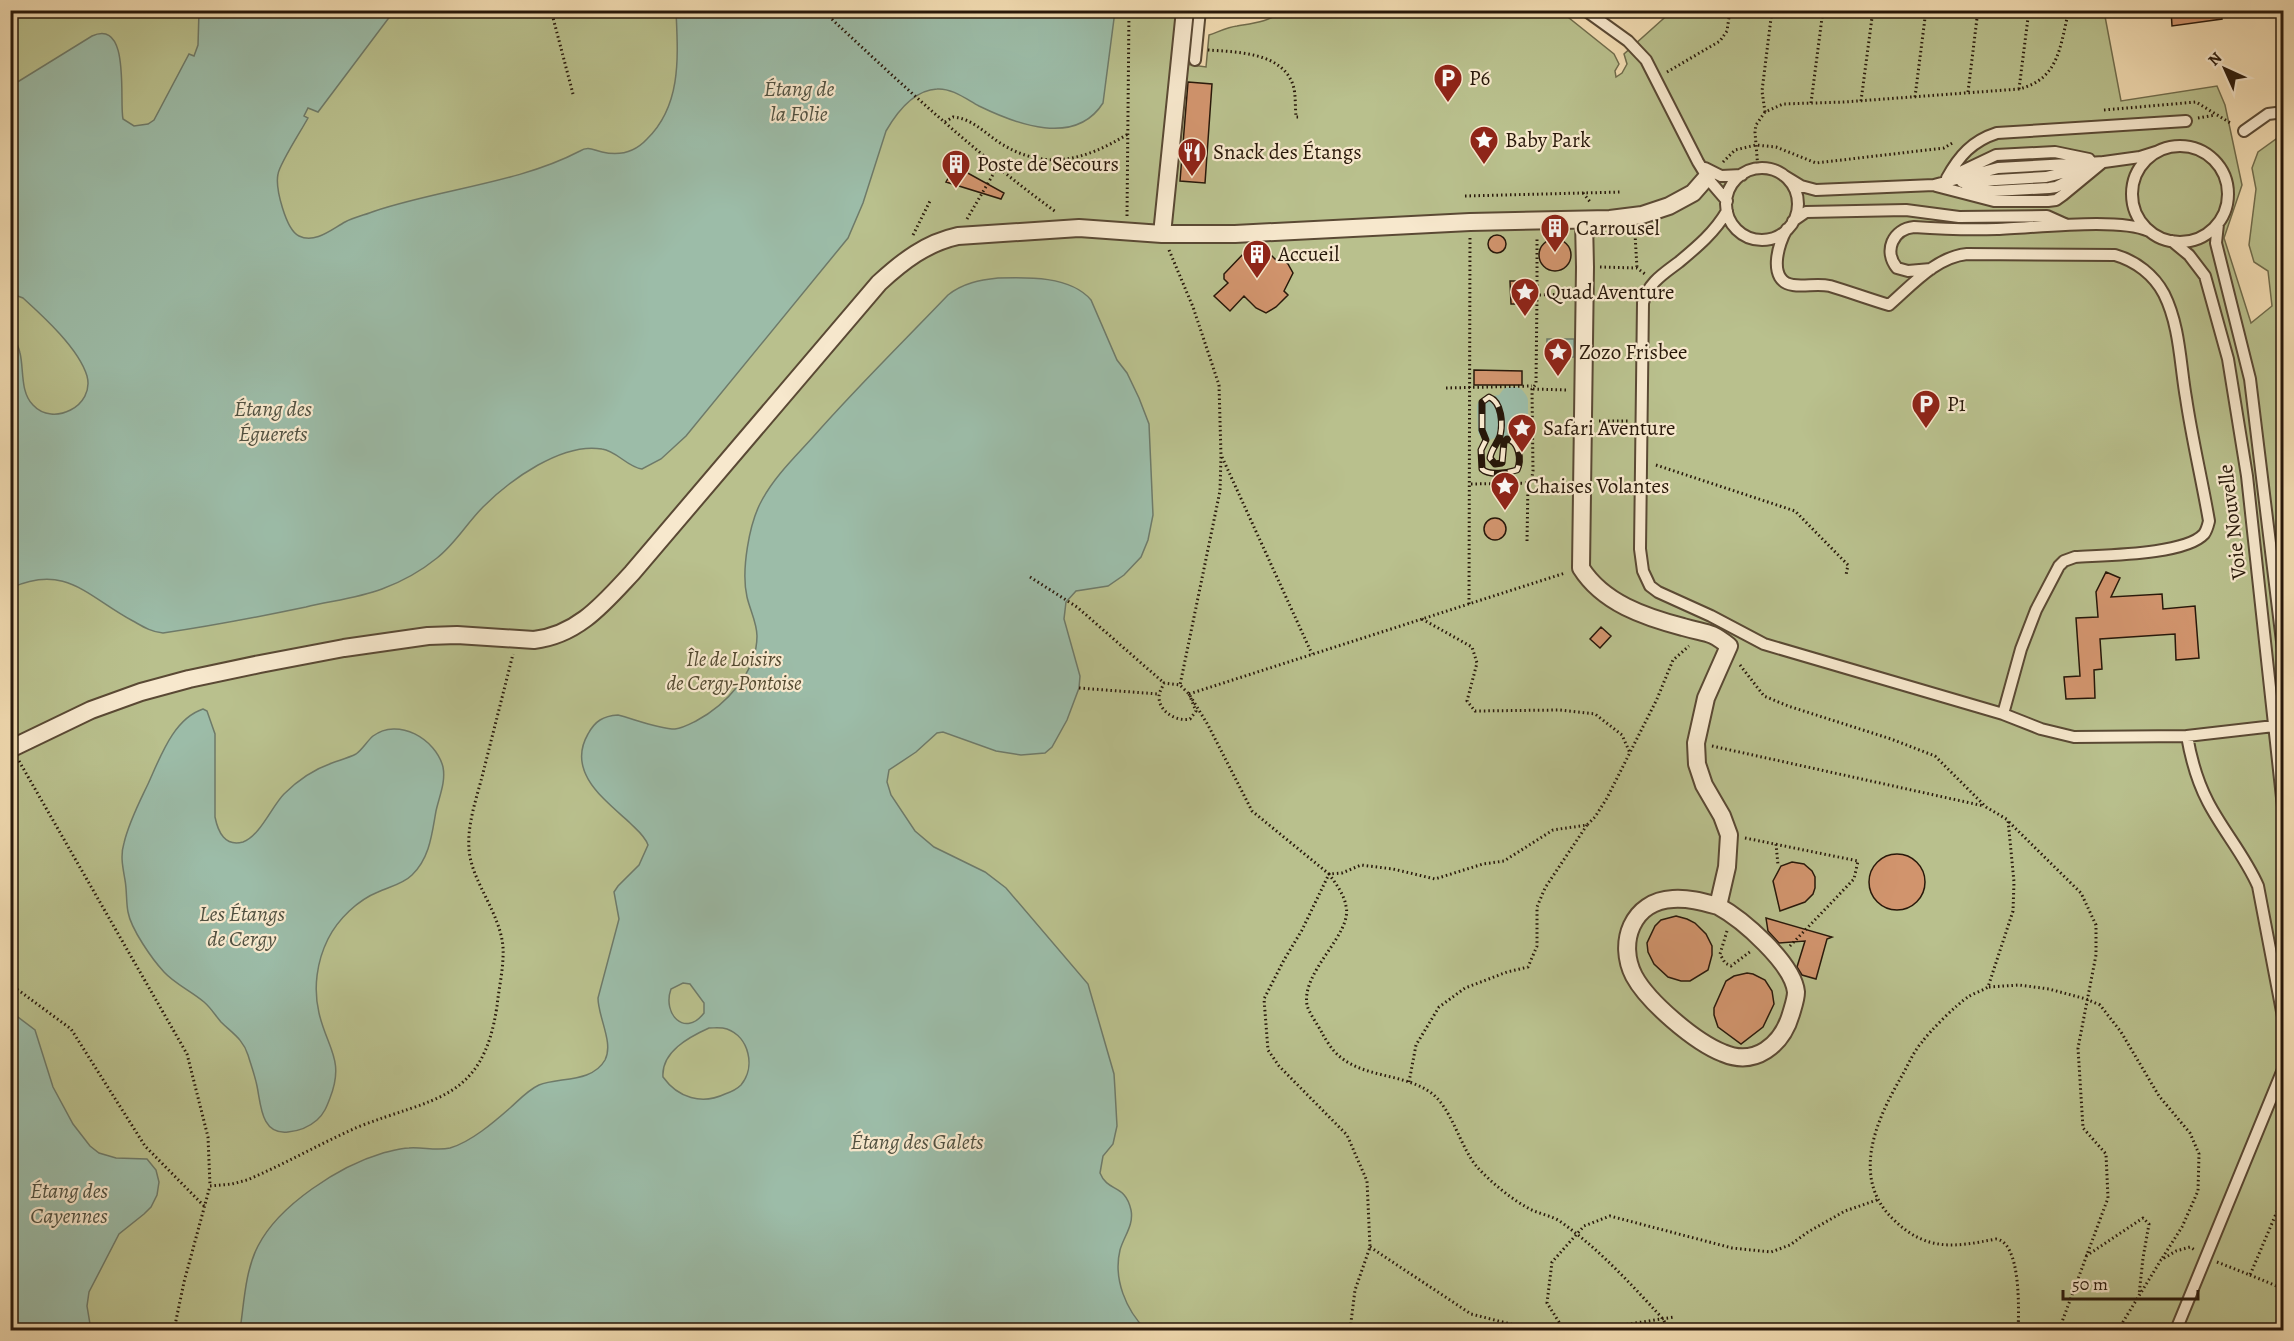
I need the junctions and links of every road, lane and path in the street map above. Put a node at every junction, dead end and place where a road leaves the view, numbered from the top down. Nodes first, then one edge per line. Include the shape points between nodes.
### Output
1 (550, 10) edge
2 (822, 10) edge
3 (1129, 10) edge
4 (1185, 10) edge
5 (1200, 10) edge
6 (1585, 10) edge
7 (1730, 10) edge
8 (1772, 10) edge
9 (1823, 10) edge
10 (1873, 10) edge
11 (1926, 10) edge
12 (1978, 10) edge
13 (2029, 10) edge
14 (2069, 10) edge
15 (1196, 55) joint
16 (1656, 78) junction
17 (2019, 89) junction
18 (1968, 92) junction
19 (573, 94) dead end
20 (1915, 97) junction
21 (1861, 101) junction
22 (1811, 103) junction
23 (1765, 112) junction
24 (2283, 112) edge
25 (1299, 117) dead end
26 (2186, 121) dead end
27 (945, 122) junction
28 (2244, 131) dead end
29 (1128, 134) junction
30 (2158, 151) junction
31 (1698, 162) junction
32 (2104, 162) junction
33 (998, 166) junction
34 (1758, 169) junction
35 (1742, 175) junction
36 (1783, 175) junction
37 (1707, 177) junction
38 (1947, 178) junction
39 (1934, 185) junction
40 (1622, 192) dead end
41 (1465, 196) dead end
42 (930, 201) dead end
43 (1727, 206) junction
44 (1634, 216) junction
45 (1584, 220) junction
46 (1538, 221) junction
47 (1470, 222) junction
48 (2218, 224) junction
49 (1790, 225) junction
50 (2070, 226) junction
51 (1079, 228) junction
52 (1127, 231) junction
53 (2149, 231) junction
54 (1162, 234) junction
55 (958, 236) junction
56 (2172, 241) junction
57 (920, 250) junction
58 (1637, 268) dead end
59 (1931, 269) junction
60 (1585, 294) junction
61 (1537, 295) junction
62 (1470, 387) junction
63 (1446, 388) dead end
64 (1532, 388) junction
65 (1582, 391) junction
66 (1596, 421) dead end
67 (1627, 422) dead end
68 (1221, 456) junction
69 (1640, 465) junction
70 (1471, 484) junction
71 (1528, 484) junction
72 (1527, 542) dead end
73 (1581, 568) junction
74 (1846, 575) dead end
75 (1030, 578) dead end
76 (1469, 604) junction
77 (1422, 619) junction
78 (1713, 633) junction
79 (517, 640) junction
80 (1728, 653) junction
81 (1312, 654) junction
82 (2283, 658) edge
83 (1164, 683) junction
84 (1180, 685) junction
85 (1079, 688) dead end
86 (1159, 694) junction
87 (1189, 694) junction
88 (2002, 714) junction
89 (2274, 726) junction
90 (2187, 736) junction
91 (1696, 743) junction
92 (11, 748) edge
93 (1630, 753) junction
94 (1986, 807) junction
95 (2283, 816) edge
96 (2008, 820) junction
97 (1587, 825) junction
98 (1729, 835) junction
99 (1776, 844) junction
100 (1778, 865) dead end
101 (1329, 874) junction
102 (1724, 910) junction
103 (1762, 942) junction
104 (1778, 958) junction
105 (10, 984) edge
106 (1988, 987) junction
107 (2086, 999) junction
108 (2283, 1022) edge
109 (2283, 1067) edge
110 (1408, 1082) junction
111 (210, 1186) junction
112 (2283, 1195) edge
113 (1877, 1200) junction
114 (205, 1207) junction
115 (1577, 1234) junction
116 (1371, 1247) junction
117 (2086, 1256) junction
118 (2206, 1258) junction
119 (2161, 1260) junction
120 (2250, 1275) junction
121 (2283, 1289) edge
122 (2139, 1297) junction
123 (1674, 1317) dead end
124 (1663, 1319) junction
125 (174, 1330) edge
126 (1350, 1330) edge
127 (1534, 1330) edge
128 (1564, 1330) edge
129 (1591, 1330) edge
130 (1670, 1330) edge
131 (2019, 1330) edge
132 (2059, 1330) edge
133 (2118, 1330) edge
134 (2176, 1330) edge

1 - 19 path
2 - 27 path
3 - 29 path
4 - 54 street
5 - 15 lane
6 - 16 lane via 1628,41
7 - 16 path via 1727,31 1719,41
8 - 23 path via 1762,91
9 - 22 path
10 - 21 path
11 - 20 path
12 - 18 path
13 - 17 path
14 - 17 path via 2053,67 2041,81
15 - 25 path via 1239,52 1278,63 1293,84
16 - 31 lane
17 - 18 path
18 - 20 path
20 - 21 path
21 - 22 path
22 - 23 path via 1783,104
23 - 34 path via 1755,132
24 - 28 lane via 2268,114
26 - 38 lane via 1997,134 1962,153
27 - 29 path via 953,117 968,120 1010,149 1050,161 1085,157
27 - 33 path
29 - 52 path
30 - 32 lane
30 - 48 lane via 2189,146 2215,161 2228,188 2227,203
30 - 53 lane via 2138,170 2132,192 2136,214
31 - 35 lane via 1716,175
31 - 37 lane
32 - 38 lane via 2055,153 1996,155
32 - 39 lane via 1998,168
32 - 39 lane via 2056,187 1994,191
33 - 51 path
33 - 55 path
34 - 35 lane
34 - 36 lane
35 - 43 lane via 1734,183
36 - 39 lane via 1816,190
36 - 49 lane via 1797,195 1798,209
37 - 43 lane
37 - 44 street via 1686,198
38 - 39 lane
40 - 41 path
42 - 57 path via 912,238
43 - 49 lane via 1736,229 1753,238 1778,236
43 - 69 lane via 1712,233 1657,279 1645,296
44 - 45 street
44 - 58 path
45 - 46 street
45 - 60 street
46 - 47 street
46 - 61 path
47 - 54 street
47 - 62 path
48 - 56 lane via 2193,240
48 - 82 lane, Voie Nouvelle via 2216,243 2250,379
49 - 50 lane via 1803,214 1813,212 1906,210 1959,217 2047,216
49 - 59 lane via 1777,248 1776,265 1785,282 1793,286 1828,286 1888,305
50 - 53 lane via 2127,226
50 - 59 lane via 1976,230 1914,227 1894,238 1890,251 1897,268
51 - 52 street
51 - 55 street
52 - 54 street
53 - 56 lane
54 - 68 path via 1193,307 1219,386
55 - 57 street via 938,240
56 - 89 lane, Voie Nouvelle via 2205,276 2228,359 2247,476
57 - 79 street via 866,296 607,600 580,624 564,632 546,639
59 - 88 lane via 1947,259 1967,254 2099,254 2126,258 2140,266 2158,284 2178,342 2209,520 2204,534 2176,548 2064,561 2027,630
60 - 61 path
60 - 65 street
61 - 64 path via 1536,384
62 - 63 path
62 - 64 path
62 - 70 path
64 - 65 path
64 - 71 path via 1533,471
65 - 73 street
66 - 67 path
68 - 81 path
68 - 84 path via 1220,491
69 - 74 path via 1655,465 1795,511 1848,565
69 - 88 lane via 1641,559 1646,581 1658,592 1772,647
70 - 71 path
70 - 76 path
71 - 72 path
73 - 76 path
73 - 78 street via 1598,588 1624,606
75 - 83 path via 1077,607
76 - 77 path
77 - 81 path
77 - 93 path via 1472,647 1477,663 1467,701 1475,711 1560,710 1595,714 1622,735
78 - 80 street via 1729,646
78 - 93 path via 1694,641 1673,660
79 - 92 street via 428,636 250,666 132,695
79 - 111 path via 469,838 471,860 503,947 495,1017 481,1061 444,1096 355,1129 247,1180
80 - 91 street via 1706,698
80 - 94 path via 1764,696 1935,756
81 - 87 path
83 - 84 path
83 - 86 path
84 - 87 path
85 - 86 path
86 - 87 path via 1160,705 1170,716 1183,721 1196,711
87 - 101 path via 1252,811
88 - 90 lane via 2074,737
89 - 90 lane
89 - 95 lane, Voie Nouvelle
90 - 108 lane via 2197,778 2258,886
91 - 94 path
91 - 98 street via 1704,785
92 - 111 path via 187,1054 208,1137
93 - 97 path
94 - 96 path
96 - 106 path via 2013,911
96 - 107 path via 2081,893 2096,925 2096,955
97 - 101 path via 1553,830 1504,861 1435,879 1361,865
97 - 110 path via 1545,888 1537,907 1537,946 1528,967 1466,988 1439,1006 1416,1045
98 - 99 path
98 - 102 street
99 - 100 path
99 - 104 path via 1858,861 1854,879
101 - 110 path via 1343,894 1347,909 1332,945 1310,978 1307,1005 1337,1054 1358,1069
101 - 116 path via 1264,999 1268,1050 1347,1135 1367,1181
102 - 103 street
102 - 103 path via 1720,954 1725,963 1737,963
102 - 104 street via 1689,898 1664,900 1645,909 1629,930 1626,948 1635,977 1671,1018 1712,1048 1733,1057 1758,1056 1767,1051 1785,1030 1796,992
103 - 104 street
105 - 114 path via 71,1029 145,1146
106 - 107 path via 2019,985
106 - 113 path via 1966,998 1922,1042 1896,1086 1875,1129 1870,1168
107 - 117 path via 2078,1048 2083,1128 2106,1155 2108,1198
107 - 119 path via 2100,1005 2121,1032 2159,1096 2190,1133 2199,1154 2198,1191
109 - 118 lane
110 - 115 path via 1431,1093 1452,1121 1465,1149 1508,1195
111 - 114 path
112 - 120 path
113 - 115 path via 1845,1211 1790,1245 1771,1252 1732,1248 1610,1216 1584,1226
113 - 131 path via 1905,1231 1932,1244 1961,1246 2002,1239 2009,1246 2017,1278
114 - 125 path
115 - 124 path via 1605,1257
115 - 128 path via 1552,1262 1547,1303
116 - 126 path via 1355,1290
116 - 127 path via 1471,1314
117 - 122 path via 2143,1218 2149,1224
117 - 132 path
118 - 119 path via 2190,1247
118 - 120 path
118 - 134 lane
119 - 122 path
120 - 121 path
122 - 133 path
123 - 124 path
124 - 129 path
124 - 130 path

